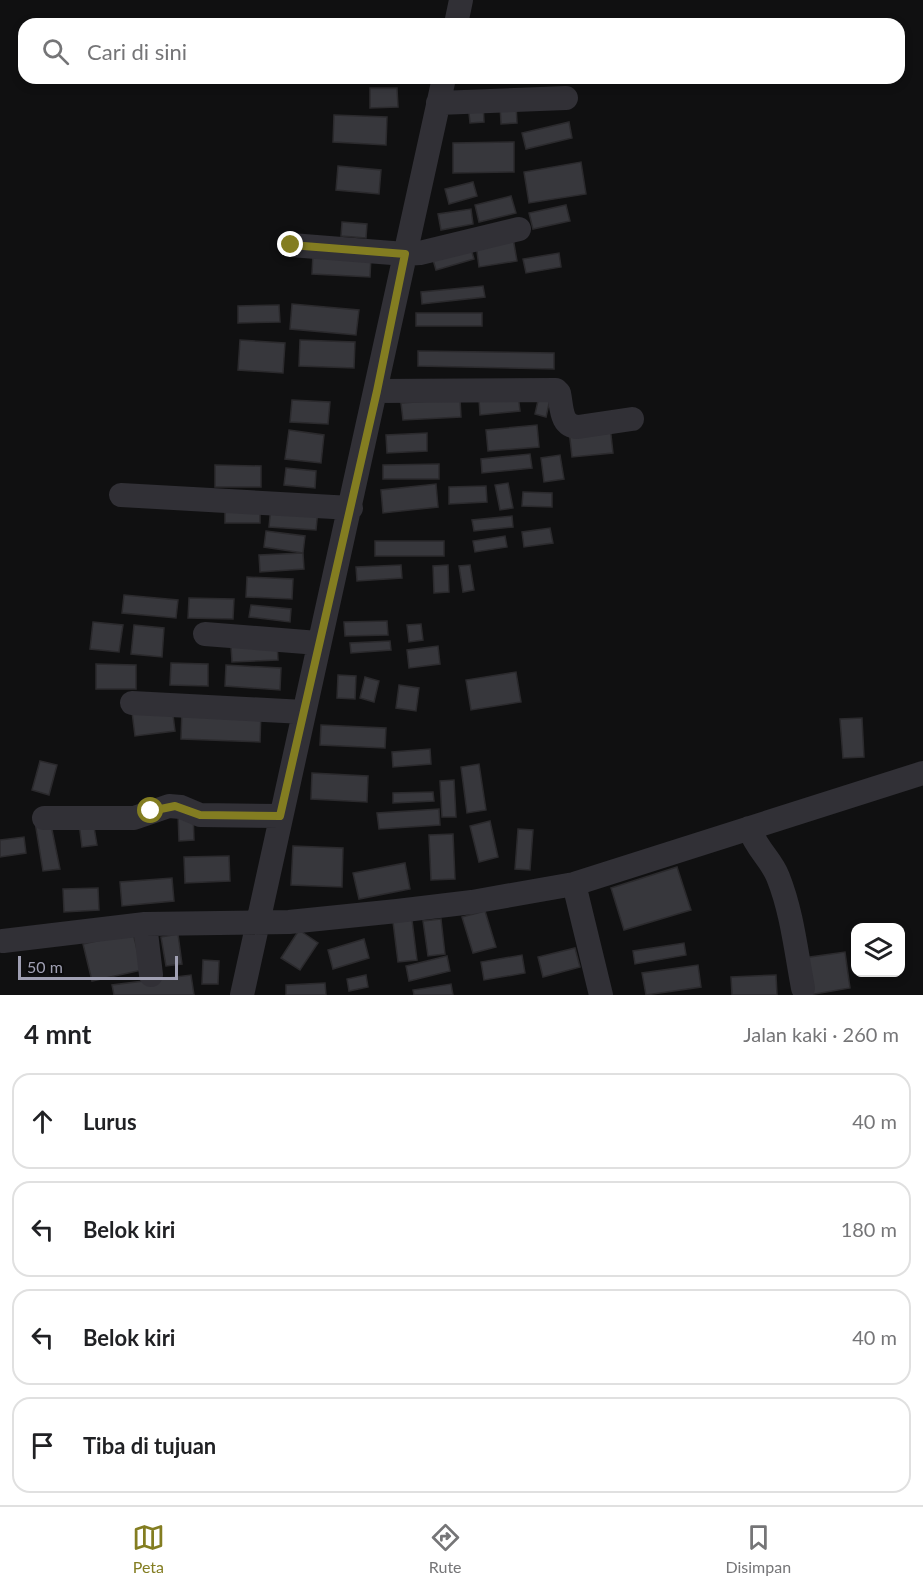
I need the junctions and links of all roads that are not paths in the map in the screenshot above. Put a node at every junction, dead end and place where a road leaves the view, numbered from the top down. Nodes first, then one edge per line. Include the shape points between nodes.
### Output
1 (462, 0) edge
2 (458, 18) edge
3 (443, 84) edge
4 (566, 98) dead end
5 (438, 103) junction
6 (519, 229) dead end
7 (291, 245) dead end
8 (405, 254) junction
9 (377, 391) junction
10 (632, 419) dead end
11 (121, 495) dead end
12 (351, 508) junction
13 (205, 634) dead end
14 (318, 643) junction
15 (132, 703) dead end
16 (304, 712) junction
17 (923, 773) edge
18 (280, 816) junction
19 (44, 818) dead end
20 (749, 828) junction
21 (574, 884) junction
22 (258, 922) junction
23 (145, 924) junction
24 (3, 940) dead end
25 (151, 975) dead end
26 (803, 988) dead end
27 (242, 995) edge
28 (601, 995) edge

1 - 2 street
3 - 5 street
4 - 5 street
5 - 8 street
6 - 8 street
7 - 8 street
8 - 9 street
9 - 10 street via 556,390 565,422 570,426
9 - 12 street
11 - 12 street
12 - 14 street
13 - 14 street
14 - 16 street
15 - 16 street
16 - 18 street
17 - 20 street
18 - 19 street via 200,815 169,806 134,818
18 - 22 street
20 - 21 street
20 - 26 street via 783,890
21 - 22 street via 472,902
21 - 28 street
22 - 23 street
22 - 27 street
23 - 24 street
23 - 25 street

